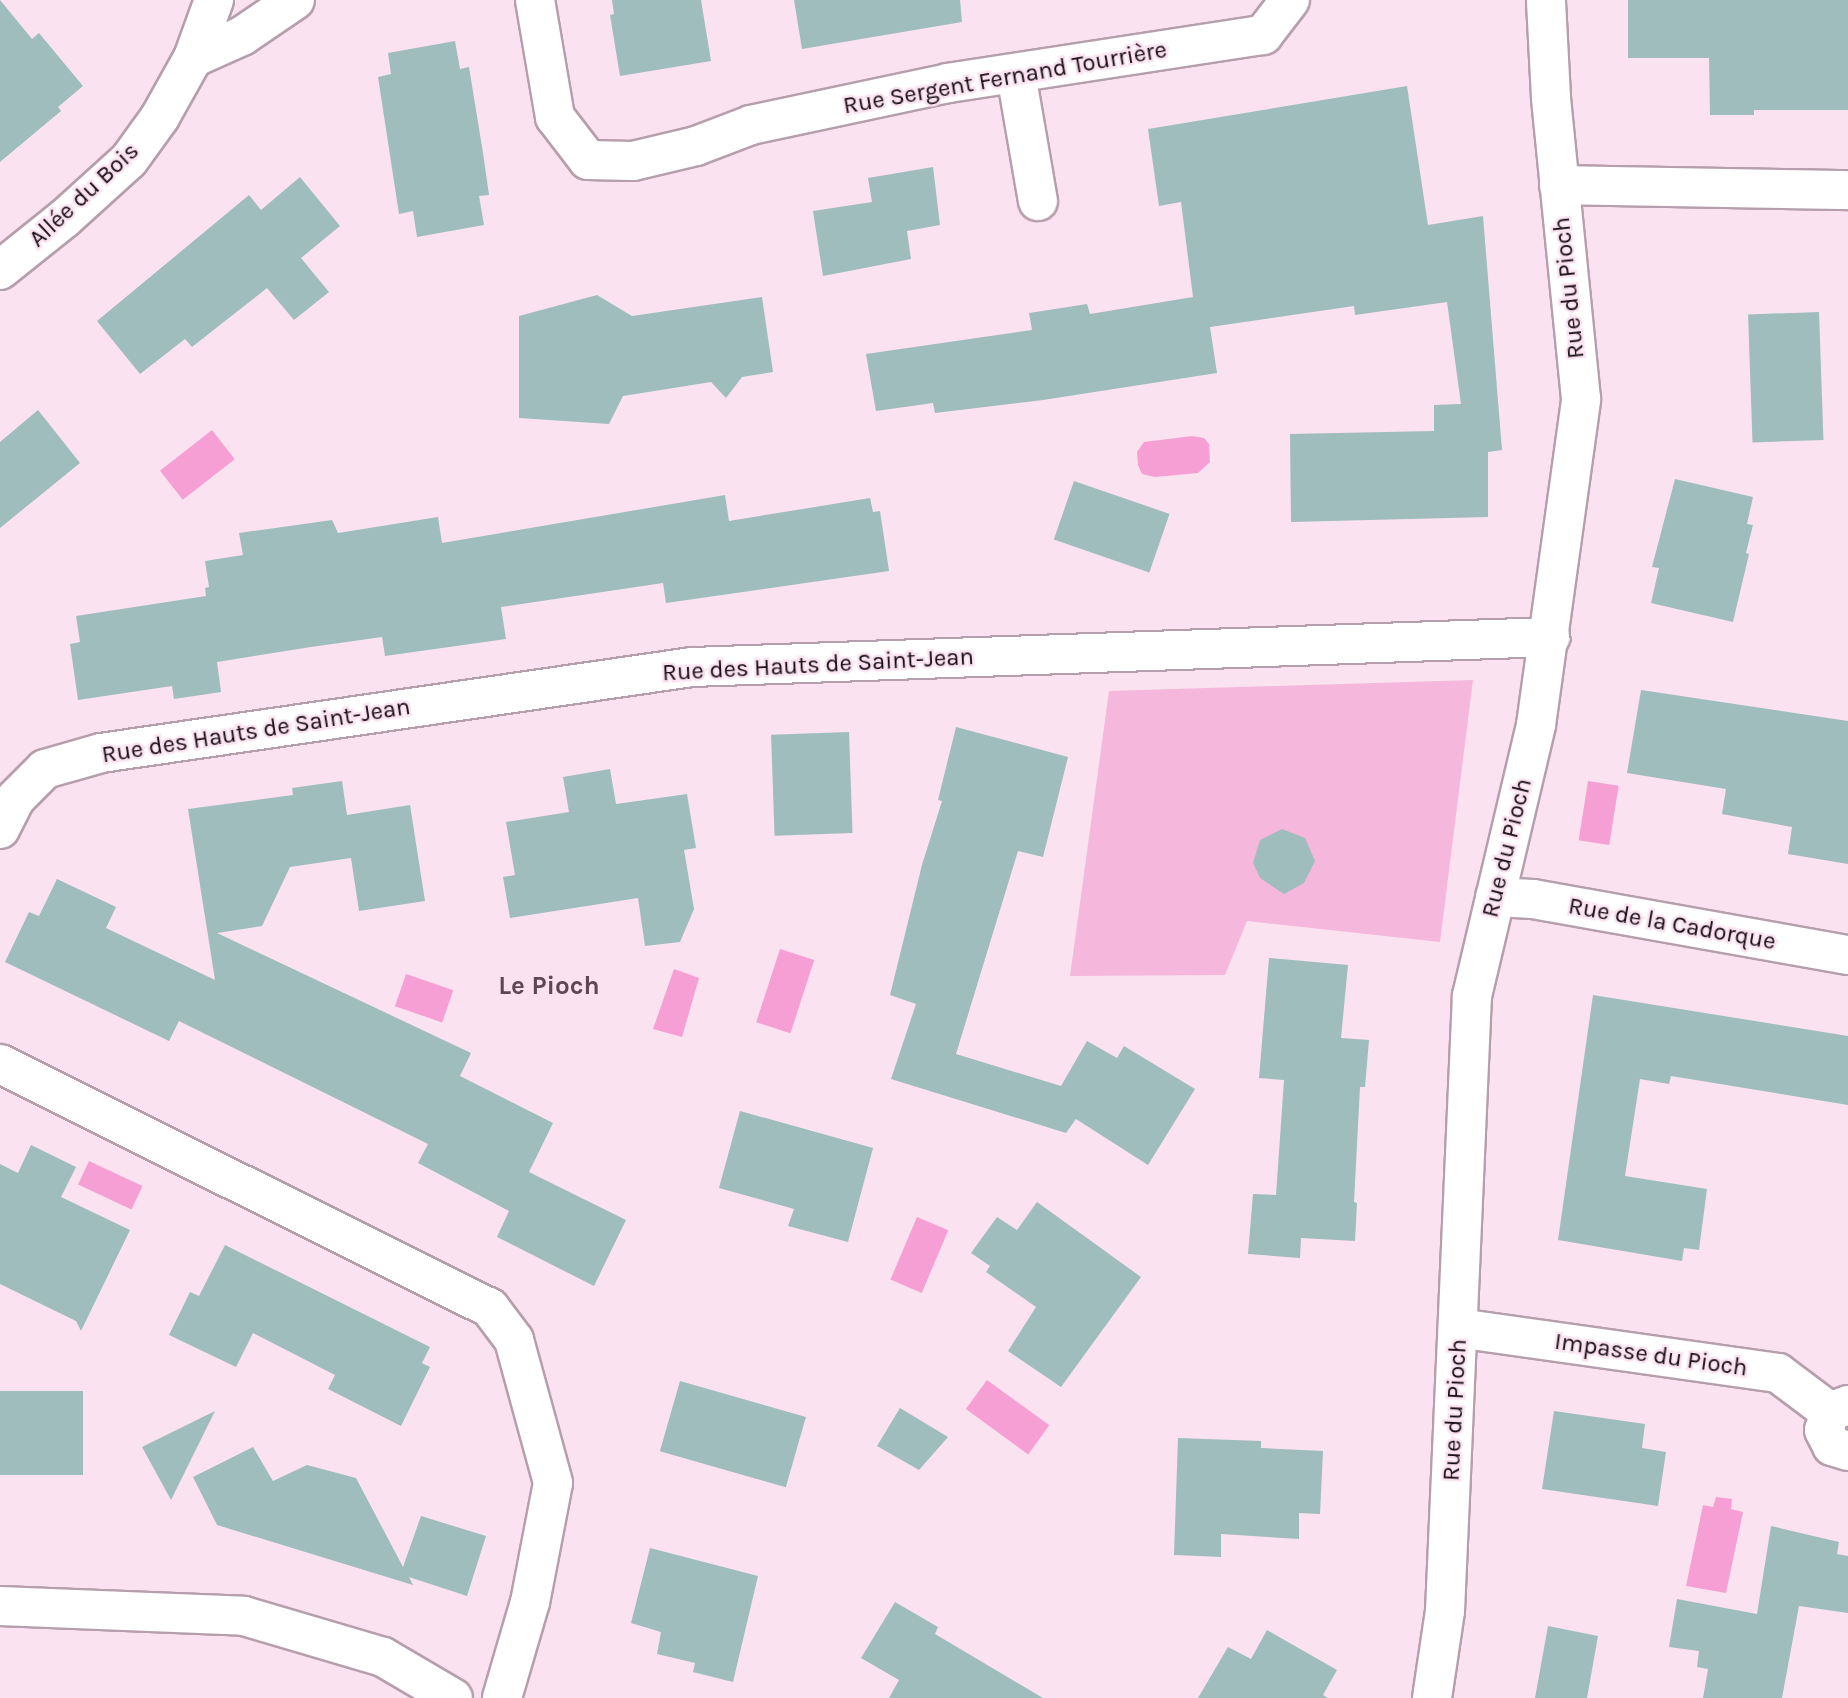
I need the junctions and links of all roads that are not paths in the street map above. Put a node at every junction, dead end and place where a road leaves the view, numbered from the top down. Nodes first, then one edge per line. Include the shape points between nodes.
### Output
1 (214, 0) edge
2 (295, 0) edge
3 (535, 0) edge
4 (1290, 0) edge
5 (1546, 0) edge
6 (193, 58) junction
7 (1016, 74) junction
8 (1559, 185) junction
9 (1848, 190) edge
10 (1038, 201) dead end
11 (0, 270) edge
12 (1550, 637) junction
13 (0, 829) edge
14 (1495, 897) junction
15 (1848, 955) edge
16 (0, 1064) edge
17 (1458, 1328) junction
18 (1839, 1408) edge
19 (1848, 1451) edge
20 (0, 1606) edge
21 (453, 1698) edge
22 (502, 1698) edge
23 (1432, 1698) edge

1 - 6 street, Allée du Bois
2 - 6 street via 242,36
3 - 7 street, Rue Sergent Fernand Tourrière via 555,117 588,160 632,161 696,146 751,125 948,83
4 - 7 street, Rue Sergent Fernand Tourrière via 1263,35
5 - 8 street, Rue du Pioch
6 - 11 street, Allée du Bois via 129,160
7 - 10 street
8 - 9 street
8 - 12 street, Rue du Pioch via 1581,399
12 - 13 street, Rue des Hauts de Saint-Jean via 692,667 101,753 45,769 15,799
12 - 14 street, Rue du Pioch via 1536,725
14 - 15 street, Rue de la Cadorque via 1532,899
14 - 17 street, Rue du Pioch via 1472,996
16 - 22 street via 490,1308 514,1340 553,1483 530,1602
17 - 18 street, Impasse du Pioch via 1778,1373
17 - 23 street, Rue du Pioch via 1445,1611
18 - 19 street, Impasse du Pioch via 1825,1420 1827,1438 1840,1451
20 - 21 street via 244,1616 383,1657

